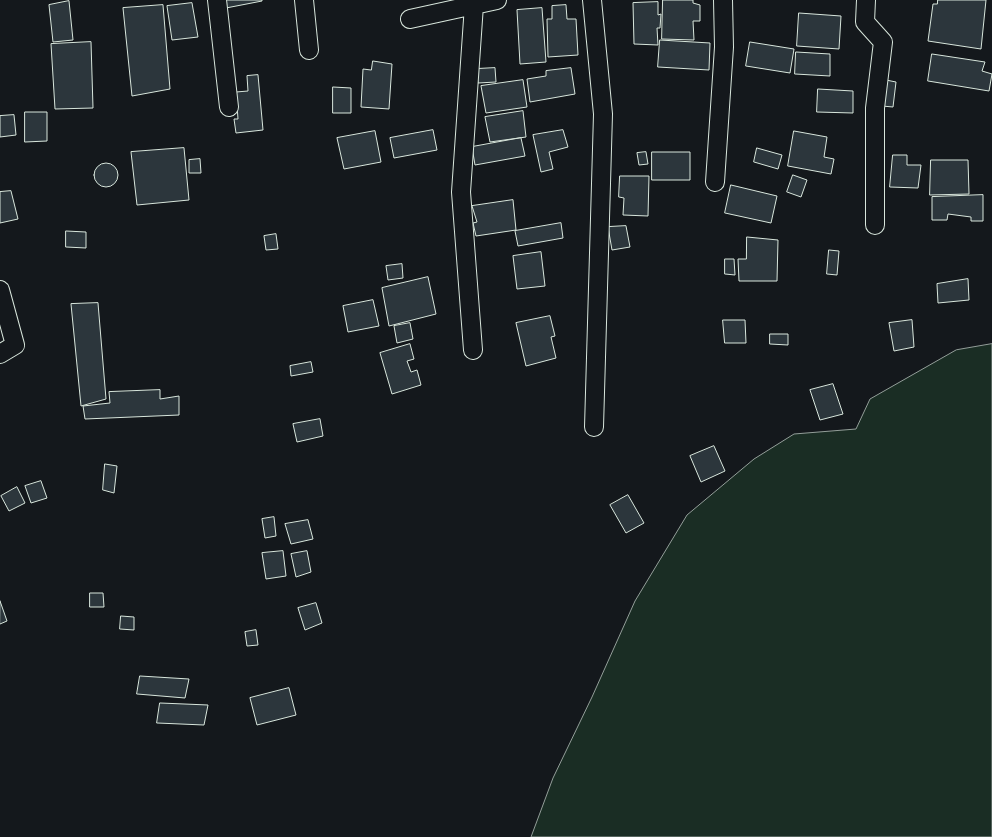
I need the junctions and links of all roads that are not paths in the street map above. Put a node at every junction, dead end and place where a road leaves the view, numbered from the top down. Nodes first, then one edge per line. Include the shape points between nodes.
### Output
1 (217, 0) edge
2 (304, 0) edge
3 (497, 0) edge
4 (592, 0) edge
5 (723, 0) edge
6 (866, 0) edge
7 (474, 4) junction
8 (410, 19) dead end
9 (309, 50) dead end
10 (229, 107) dead end
11 (715, 182) dead end
12 (875, 225) dead end
13 (0, 290) edge
14 (474, 350) dead end
15 (0, 354) edge
16 (594, 427) dead end

1 - 10 street
2 - 9 street
3 - 7 street
4 - 16 street via 603,114
5 - 11 street via 724,47
6 - 12 street via 865,22 883,42 875,108
7 - 8 street
7 - 14 street via 461,192
13 - 15 street via 16,345

